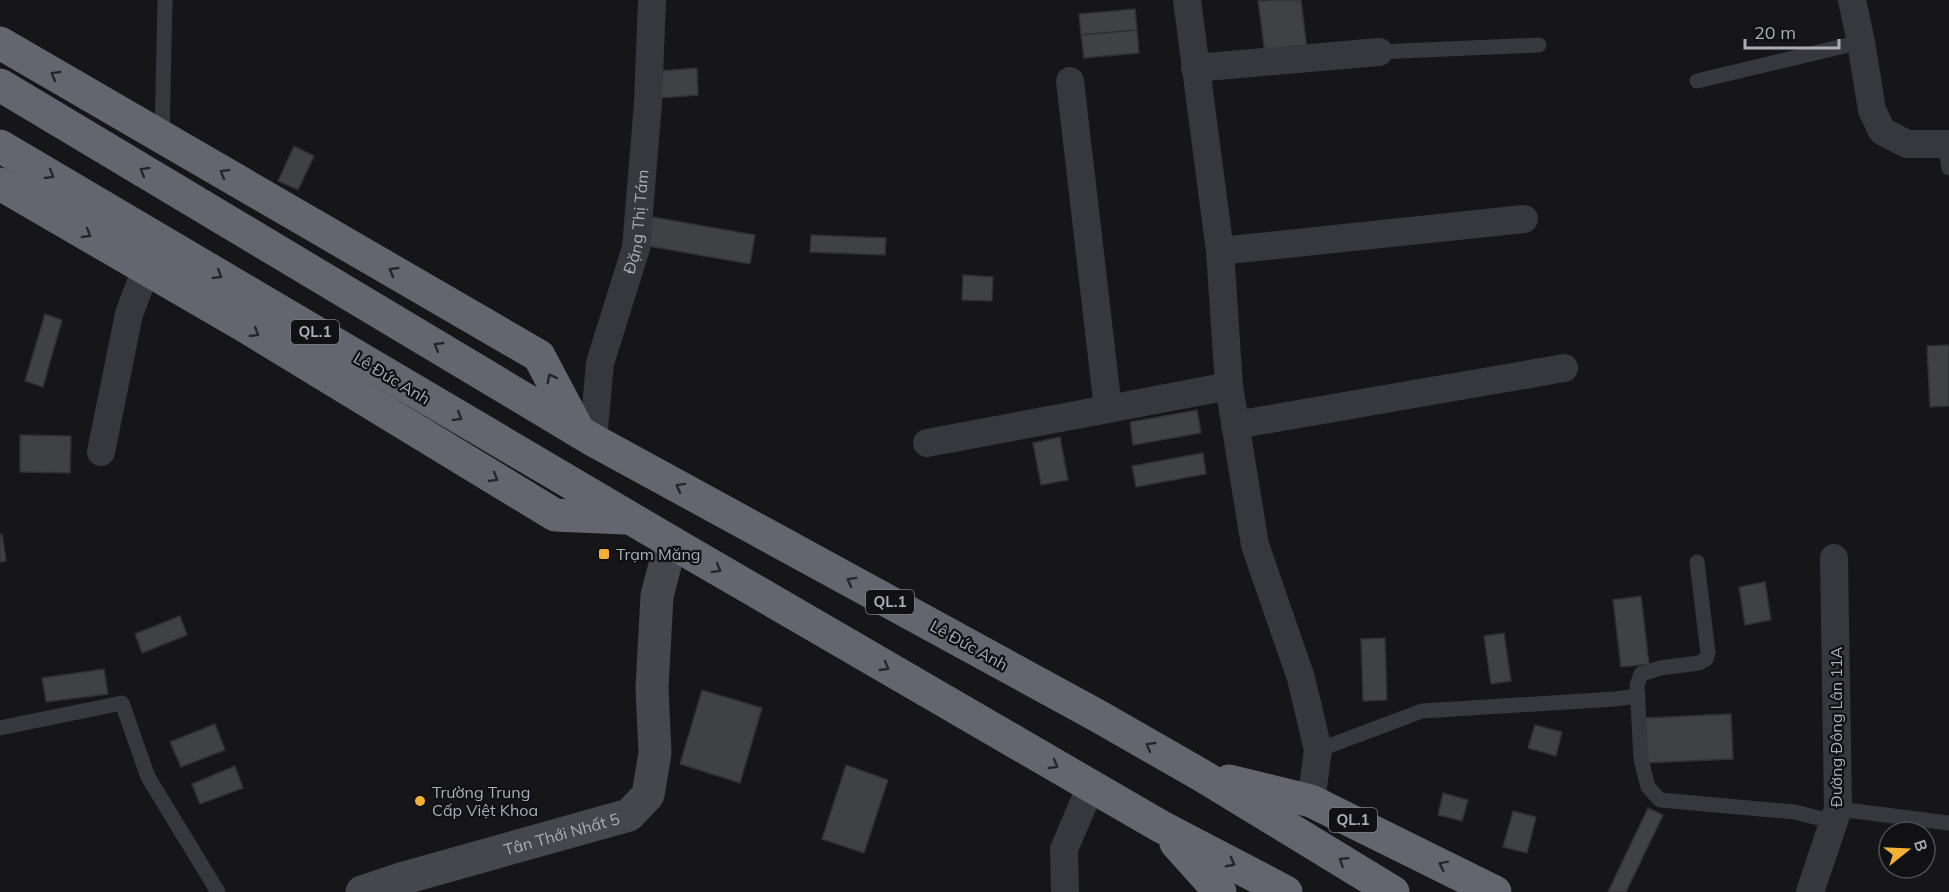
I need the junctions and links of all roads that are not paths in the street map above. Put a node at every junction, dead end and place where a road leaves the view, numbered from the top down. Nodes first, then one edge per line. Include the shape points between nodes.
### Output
1 (165, 0) edge
2 (652, 0) edge
3 (1187, 0) edge
4 (1852, 0) edge
5 (1861, 42) junction
6 (0, 43) edge
7 (1539, 45) dead end
8 (1379, 52) joint
9 (1195, 68) junction
10 (1070, 81) dead end
11 (1697, 81) dead end
12 (0, 85) edge
13 (162, 137) junction
14 (0, 146) edge
15 (1948, 152) edge
16 (0, 184) edge
17 (1524, 219) dead end
18 (1220, 251) junction
19 (146, 269) junction
20 (1564, 368) dead end
21 (1229, 386) junction
22 (1108, 409) junction
23 (1235, 425) junction
24 (586, 435) junction
25 (927, 443) dead end
26 (101, 452) dead end
27 (630, 518) junction
28 (671, 542) junction
29 (1834, 558) dead end
30 (1697, 562) dead end
31 (1638, 696) junction
32 (0, 728) edge
33 (1318, 750) junction
34 (1201, 775) junction
35 (1091, 786) junction
36 (1311, 801) junction
37 (1836, 816) junction
38 (1949, 823) edge
39 (1161, 826) junction
40 (218, 892) edge
41 (362, 892) edge
42 (1065, 892) edge
43 (1220, 892) edge
44 (1286, 892) edge
45 (1393, 892) edge
46 (1495, 892) edge
47 (1810, 892) edge

1 - 13 lane
2 - 24 street, Đặng Thị Tám via 636,249 600,363
3 - 9 street
4 - 5 street
5 - 11 lane
5 - 15 street via 1872,110 1882,131 1907,144
13 -> 6 highway
7 - 8 lane
8 - 9 street
9 - 18 street
10 - 22 street
24 -> 12 highway, Lê Đức Anh / QL.1
24 -> 13 highway via 539,356
14 -> 27 highway, Lê Đức Anh / QL.1
16 -> 19 highway, Lê Đức Anh / QL.1
17 - 18 street
18 - 21 street
19 - 26 street via 129,314
19 -> 27 highway, Lê Đức Anh / QL.1 via 555,515
20 - 23 street
21 - 22 street
21 - 23 street
22 - 25 street
23 - 33 street via 1256,545 1300,678
34 -> 24 highway, Lê Đức Anh / QL.1
27 - 28 highway, Lê Đức Anh / QL.1
28 -> 35 highway, Lê Đức Anh / QL.1
28 - 41 street, Tân Thới Nhất 5 via 657,596 652,688 656,753 648,795 629,816
29 - 37 street, Đường Đông Lân 11A
30 - 31 lane via 1706,659 1641,674
31 - 33 lane via 1422,711
31 - 37 lane via 1641,759 1648,788 1660,800
32 - 40 lane via 122,703 148,777
33 - 36 street
34 - 36 highway, Lê Đức Anh / QL.1
45 -> 34 highway, Lê Đức Anh / QL.1
35 - 39 highway, Lê Đức Anh / QL.1
35 - 42 street via 1064,849
46 -> 36 highway, Lê Đức Anh / QL.1
37 - 38 lane
37 - 47 street, Đường Đông Lân 11A
39 - 43 highway, Lê Đức Anh / QL.1
39 -> 44 highway, Lê Đức Anh / QL.1

